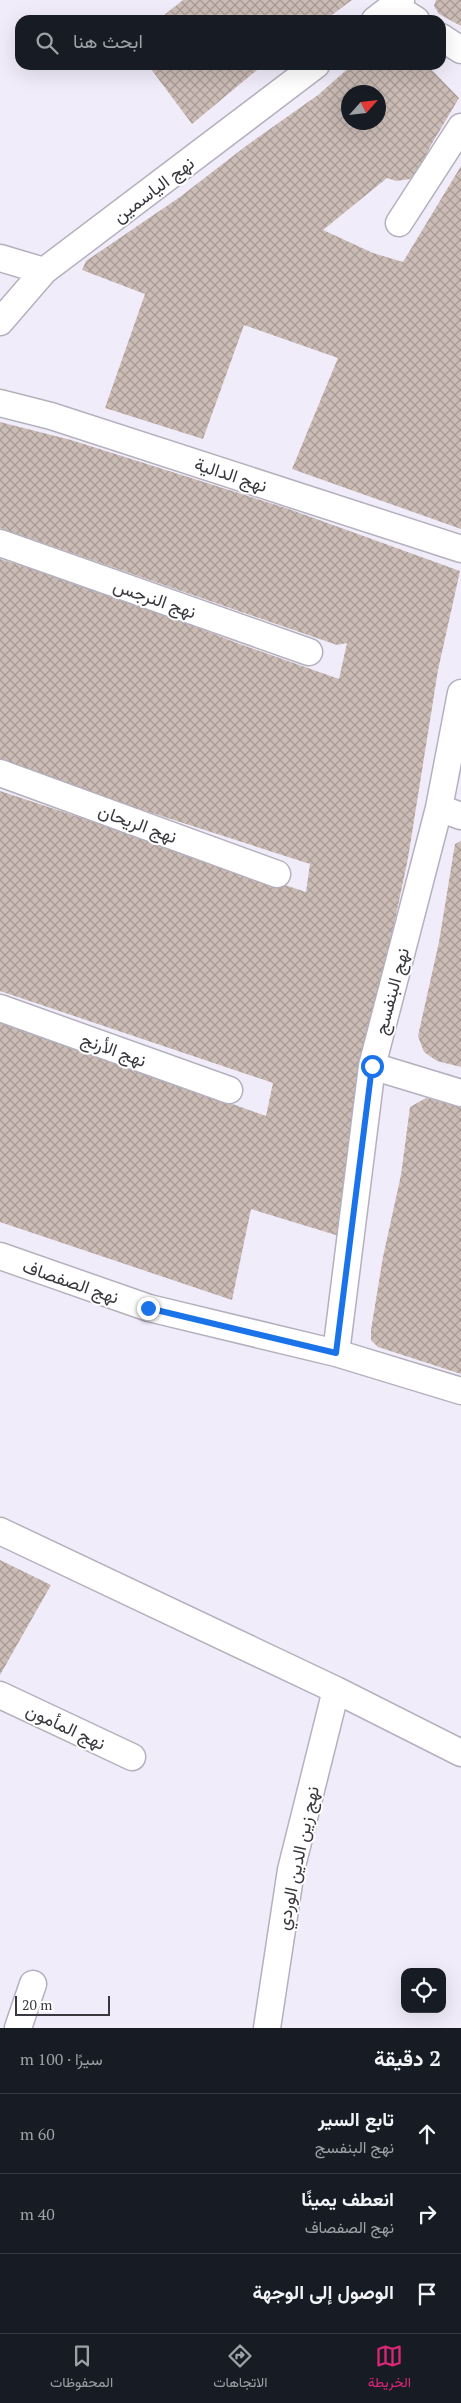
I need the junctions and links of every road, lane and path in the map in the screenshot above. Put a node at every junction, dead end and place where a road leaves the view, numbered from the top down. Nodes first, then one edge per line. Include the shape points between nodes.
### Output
1 (390, 9) edge
2 (404, 15) edge
3 (446, 40) edge
4 (461, 50) edge
5 (309, 70) edge
6 (461, 127) edge
7 (399, 223) dead end
8 (0, 258) edge
9 (44, 271) junction
10 (0, 322) edge
11 (0, 404) edge
12 (0, 543) edge
13 (461, 549) edge
14 (309, 652) dead end
15 (461, 693) edge
16 (0, 773) edge
17 (450, 812) edge
18 (277, 874) dead end
19 (0, 1008) edge
20 (372, 1066) junction
21 (229, 1090) dead end
22 (461, 1093) edge
23 (0, 1256) edge
24 (336, 1353) junction
25 (461, 1391) edge
26 (0, 1531) edge
27 (336, 1690) junction
28 (0, 1696) edge
29 (461, 1753) edge
30 (132, 1757) dead end
31 (33, 1984) dead end
32 (18, 2028) edge
33 (267, 2028) edge

1 - 2 street
3 - 4 street
5 - 9 street, نهج الياسمين
6 - 7 street
8 - 9 street
9 - 10 street, نهج الياسمين
11 - 13 street, نهج الدالية via 52,416
12 - 14 street, نهج النرجس
15 - 17 street, نهج البنفسج
16 - 18 street, نهج الريحان
17 - 20 street, نهج البنفسج
19 - 21 street, نهج الأرنج
20 - 22 street
20 - 24 street, نهج البنفسج
23 - 24 street, نهج الصفصاف via 148,1308
24 - 25 street, نهج الصفصاف
26 - 27 street
27 - 29 street
27 - 33 street, نهج زين الدين الوردي via 291,1870
28 - 30 street, نهج المأمون
31 - 32 street

